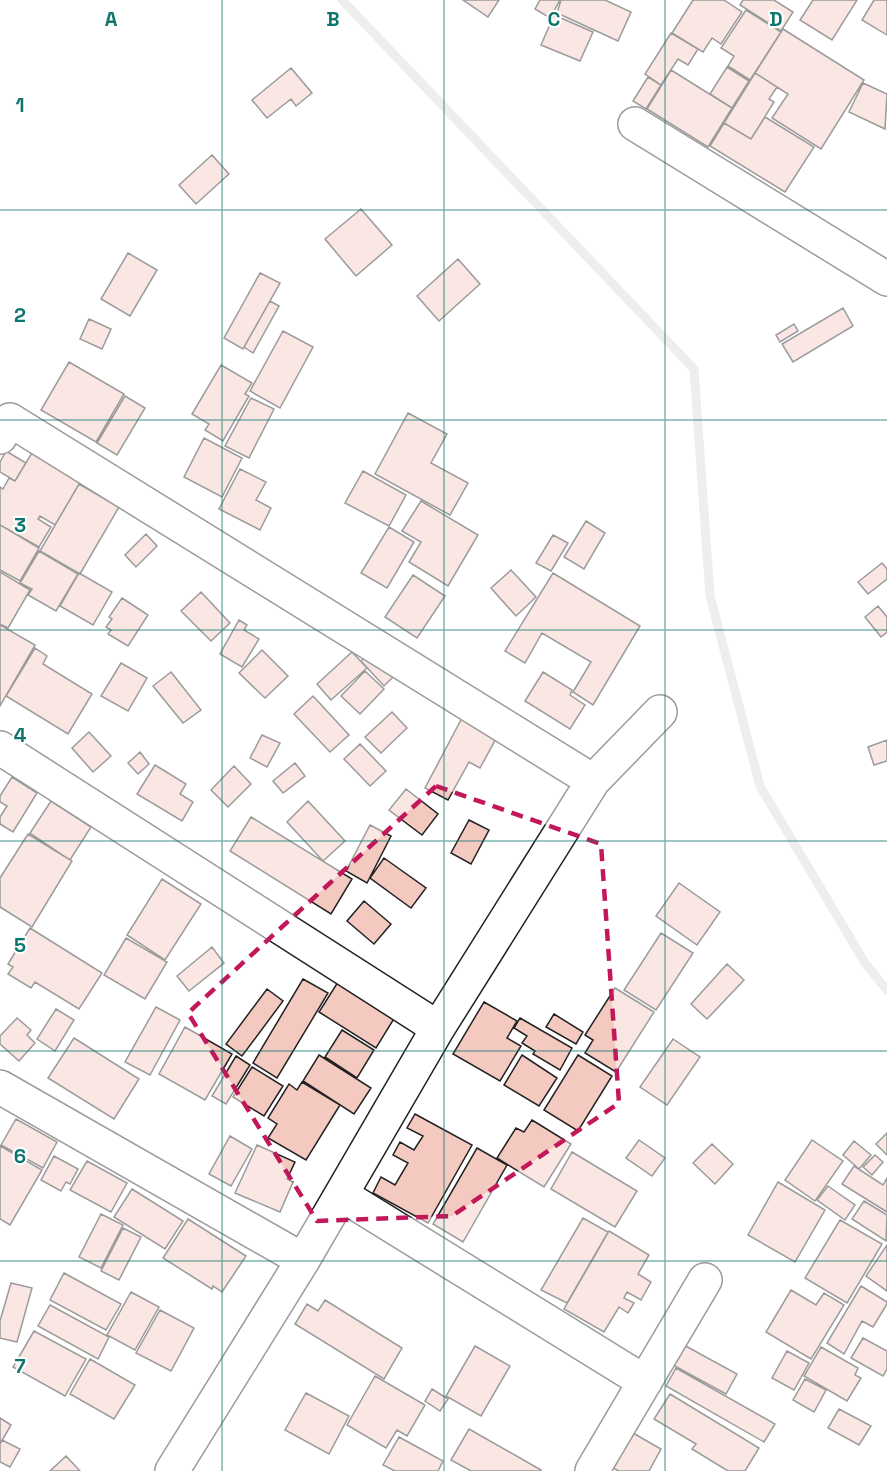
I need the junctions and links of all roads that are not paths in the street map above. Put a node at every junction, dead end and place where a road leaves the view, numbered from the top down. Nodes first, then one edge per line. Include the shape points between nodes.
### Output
1 (635, 124) dead end
2 (887, 279) edge
3 (0, 437) edge
4 (660, 712) dead end
5 (0, 748) edge
6 (593, 781) junction
7 (438, 1028) junction
8 (0, 1087) edge
9 (342, 1195) junction
10 (303, 1260) junction
11 (705, 1280) dead end
12 (645, 1382) junction
13 (172, 1471) edge
14 (592, 1471) edge

1 - 2 street
3 - 6 street via 10,420
4 - 6 street
5 - 7 street
6 - 7 street
7 - 9 street
8 - 10 street
9 - 10 street
9 - 12 street
10 - 13 street
11 - 12 street
12 - 14 street

